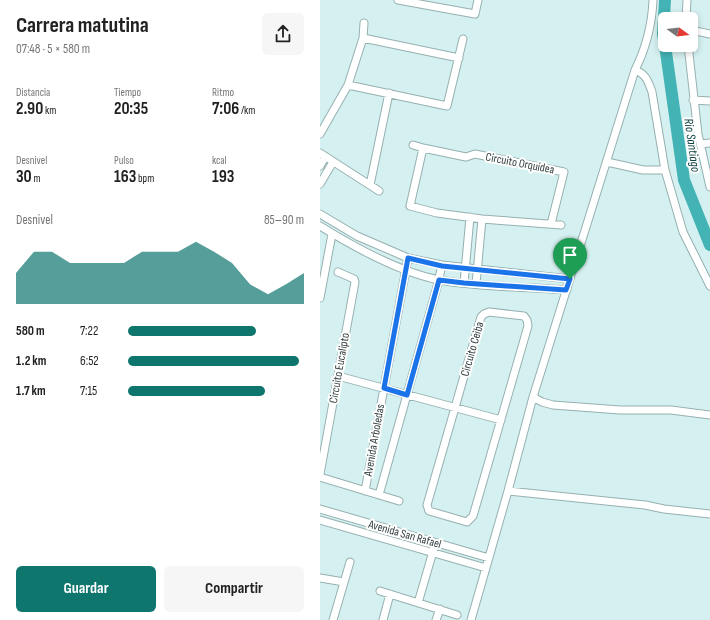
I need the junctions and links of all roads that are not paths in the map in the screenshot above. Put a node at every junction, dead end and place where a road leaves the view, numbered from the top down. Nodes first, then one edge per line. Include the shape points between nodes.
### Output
1 (401, 0) edge
2 (478, 0) edge
3 (653, 0) edge
4 (687, 0) edge
5 (686, 12) edge
6 (364, 23) dead end
7 (698, 31) edge
8 (710, 34) edge
9 (363, 38) junction
10 (463, 39) dead end
11 (689, 52) edge
12 (459, 58) junction
13 (635, 70) junction
14 (348, 85) junction
15 (389, 93) junction
16 (693, 100) junction
17 (710, 101) edge
18 (320, 134) edge
19 (700, 144) junction
20 (710, 144) edge
21 (413, 145) dead end
22 (423, 148) junction
23 (323, 155) edge
24 (333, 162) junction
25 (607, 162) junction
26 (320, 166) edge
27 (665, 170) junction
28 (323, 172) edge
29 (709, 180) edge
30 (320, 184) edge
31 (370, 185) junction
32 (710, 187) edge
33 (379, 191) dead end
34 (320, 214) edge
35 (470, 217) junction
36 (482, 219) junction
37 (552, 224) junction
38 (561, 225) dead end
39 (320, 226) edge
40 (468, 233) junction
41 (332, 234) junction
42 (481, 235) junction
43 (408, 258) junction
44 (442, 266) junction
45 (465, 268) junction
46 (406, 270) junction
47 (478, 270) junction
48 (338, 272) dead end
49 (570, 279) junction
50 (439, 280) junction
51 (464, 283) junction
52 (476, 284) junction
53 (710, 286) edge
54 (566, 290) junction
55 (320, 298) edge
56 (338, 376) junction
57 (384, 388) junction
58 (407, 395) junction
59 (533, 397) junction
60 (455, 408) junction
61 (710, 415) edge
62 (501, 420) junction
63 (320, 475) edge
64 (365, 491) junction
65 (508, 491) junction
66 (379, 495) junction
67 (399, 502) dead end
68 (320, 509) edge
69 (710, 514) edge
70 (320, 520) edge
71 (375, 525) junction
72 (372, 535) junction
73 (436, 542) junction
74 (433, 553) junction
75 (489, 558) junction
76 (350, 562) dead end
77 (486, 568) junction
78 (320, 578) edge
79 (344, 582) junction
80 (380, 591) dead end
81 (390, 594) junction
82 (418, 603) junction
83 (440, 609) junction
84 (457, 615) dead end
85 (333, 620) edge
86 (383, 620) edge
87 (436, 620) edge
88 (471, 620) edge

1 - 2 street via 478,15
3 - 13 street via 647,38
4 - 5 street
6 - 9 street
7 - 8 street
9 - 12 street
9 - 14 street
10 - 12 street
11 - 16 street
12 - 15 street via 447,106
13 - 25 street
13 - 27 street via 648,79 652,92
14 - 15 street
14 - 18 street
15 - 31 street
16 - 17 street
16 - 19 street
19 - 20 street
19 - 29 street
21 - 22 street, Circuito Orquídea
22 - 35 street via 410,206 437,213
22 - 37 street, Circuito Orquídea via 466,157 474,154 564,172
23 - 24 street
23 - 26 street
24 - 28 street
24 - 31 street
25 - 27 street via 643,170
25 - 49 street
27 - 53 street via 683,232
28 - 30 street
29 - 32 street
31 - 33 street
34 - 43 street via 357,236
35 - 36 street
35 - 40 street
36 - 37 street
36 - 42 street
37 - 38 street
39 - 41 street
40 - 42 street
40 - 45 street
41 - 46 street
41 - 55 street
42 - 47 street
43 - 44 street
43 - 46 street, Avenida Arboledas
44 - 45 street
44 - 50 street, Avenida Arboledas
45 - 47 street
45 - 51 street
46 - 50 street
46 - 57 street, Avenida Arboledas
47 - 49 street
47 - 52 street
48 - 56 street, Circuito Eucalipto via 354,279 355,282
49 - 54 street
50 - 51 street
50 - 58 street, Avenida Arboledas
51 - 52 street
52 - 54 street
54 - 59 street
56 - 57 street
56 - 63 street, Circuito Eucalipto
57 - 58 street
57 - 64 street, Avenida Arboledas
58 - 60 street
58 - 66 street, Avenida Arboledas
59 - 61 street via 553,405 620,410 671,410
59 - 65 street
60 - 62 street
60 - 62 street, Circuito Ceiba via 481,317 489,312 524,316 528,320 528,326
60 - 62 street, Circuito Ceiba via 427,504 429,511 467,522 473,516
63 - 64 street, Circuito Eucalipto
64 - 66 street, Circuito Eucalipto
65 - 69 street
65 - 75 street
66 - 67 street, Circuito Eucalipto
68 - 71 street, Avenida San Rafael
70 - 72 street, Avenida San Rafael
71 - 72 street
71 - 73 street, Avenida San Rafael
72 - 74 street, Avenida San Rafael
73 - 74 street
73 - 75 street, Avenida San Rafael
74 - 77 street, Avenida San Rafael
74 - 82 street
75 - 77 street
76 - 79 street
77 - 88 street
78 - 79 street
79 - 85 street
80 - 81 street
81 - 82 street
81 - 86 street
82 - 83 street
83 - 84 street
83 - 87 street

